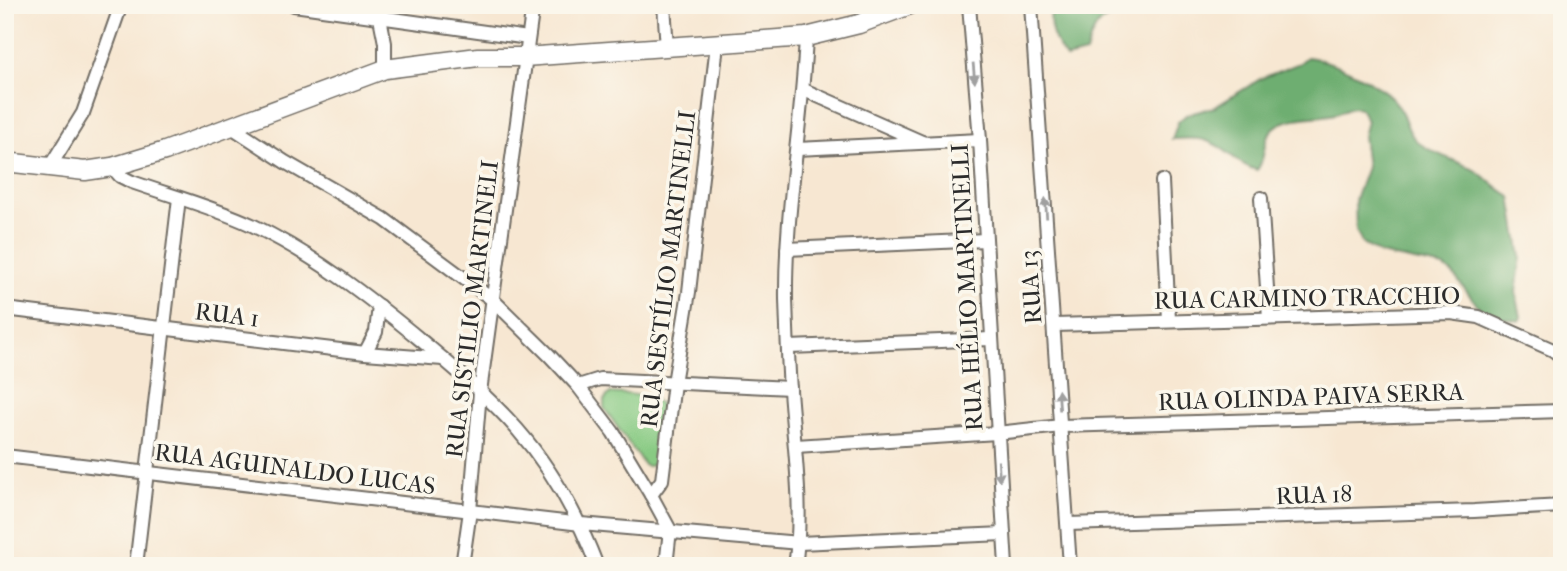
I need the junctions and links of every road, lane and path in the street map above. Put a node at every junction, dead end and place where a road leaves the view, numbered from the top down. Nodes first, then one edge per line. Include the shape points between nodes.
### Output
1 (121, 5) edge
2 (294, 5) edge
3 (533, 5) edge
4 (664, 5) edge
5 (910, 5) edge
6 (969, 5) edge
7 (1031, 5) edge
8 (380, 18) junction
9 (806, 37) junction
10 (528, 38) junction
11 (717, 44) junction
12 (667, 48) junction
13 (524, 57) junction
14 (385, 69) junction
15 (804, 90) junction
16 (230, 126) junction
17 (980, 140) junction
18 (925, 143) junction
19 (797, 149) junction
20 (5, 162) edge
21 (112, 167) junction
22 (49, 168) junction
23 (1162, 181) dead end
24 (179, 198) junction
25 (1261, 198) dead end
26 (986, 240) junction
27 (787, 249) junction
28 (493, 300) junction
29 (379, 306) junction
30 (5, 309) edge
31 (1269, 318) junction
32 (1169, 320) junction
33 (1055, 325) junction
34 (165, 329) junction
35 (991, 339) junction
36 (789, 347) junction
37 (365, 353) junction
38 (1557, 354) edge
39 (443, 359) junction
40 (674, 383) junction
41 (578, 386) junction
42 (790, 388) junction
43 (480, 392) junction
44 (1562, 411) edge
45 (1061, 426) junction
46 (997, 433) junction
47 (796, 446) junction
48 (5, 456) edge
49 (147, 473) junction
50 (651, 495) junction
51 (1562, 506) edge
52 (470, 510) junction
53 (581, 524) junction
54 (1068, 524) junction
55 (670, 530) junction
56 (1004, 534) junction
57 (799, 543) junction
58 (136, 566) edge
59 (462, 566) edge
60 (597, 566) edge
61 (666, 566) edge
62 (795, 566) edge
63 (1006, 566) edge
64 (1070, 566) edge

1 - 22 street via 83,113
2 - 8 street
3 - 10 street, RUA SISTILIO MARTINELI
4 - 12 street
5 - 9 main road
6 -> 17 street, RUA HÉLIO MARTINELLI
33 -> 7 street, RUA 13
8 - 10 street
8 - 14 street
9 - 11 main road
9 - 15 street
10 - 13 street, RUA SISTILIO MARTINELI
11 - 12 main road
11 - 40 street, RUA SESTÍLIO MARTINELLI
12 - 13 main road
13 - 14 main road via 478,57
13 - 28 street, RUA SISTILIO MARTINELI
14 - 16 main road
15 - 18 street
15 - 19 street
16 - 21 main road
16 - 28 street via 384,219
17 - 18 street
17 - 26 street, RUA HÉLIO MARTINELLI
18 - 19 street
19 - 27 street
20 - 22 main road
21 - 22 main road via 85,171
21 - 24 street via 132,182
23 - 32 street
24 - 29 street via 217,209 287,243
24 - 34 street
25 - 31 street
26 - 27 street
26 - 35 street, RUA HÉLIO MARTINELLI
27 - 36 street
28 - 41 street
28 - 43 street, RUA SISTILIO MARTINELI
29 - 37 street via 376,332
29 - 39 street
30 - 34 street, RUA 1
31 - 32 street, RUA CARMINO TRACCHIO
31 - 38 street, RUA CARMINO TRACCHIO via 1451,313 1479,317
32 - 33 street, RUA CARMINO TRACCHIO
45 -> 33 street, RUA 13
34 - 37 street, RUA 1
34 - 49 street
35 - 36 street
35 - 46 street, RUA HÉLIO MARTINELLI
36 - 42 street
37 - 39 street, RUA 1
39 - 43 street
40 - 41 street via 600,379
40 - 42 street
40 - 50 street, RUA SESTÍLIO MARTINELLI via 662,480
41 - 50 street
42 - 47 street
43 - 52 street, RUA SISTILIO MARTINELI
43 - 53 street via 517,429
44 - 45 street, RUA OLINDA PAIVA SERRA
45 - 46 street, RUA OLINDA PAIVA SERRA
45 - 54 street, RUA 13
46 - 47 street, RUA OLINDA PAIVA SERRA
46 -> 56 street, RUA HÉLIO MARTINELLI
47 - 57 street
48 - 49 street, RUA AGUINALDO LUCAS
49 - 52 street, RUA AGUINALDO LUCAS
49 - 58 street
50 - 55 street
51 - 54 street, RUA 18
52 - 53 street, RUA AGUINALDO LUCAS
52 - 59 street, RUA SISTILIO MARTINELI
53 - 55 street
53 - 60 street
54 - 64 street, RUA 13
55 - 57 street
55 - 61 street
56 - 57 street
56 - 63 street, RUA HÉLIO MARTINELLI
57 - 62 street

